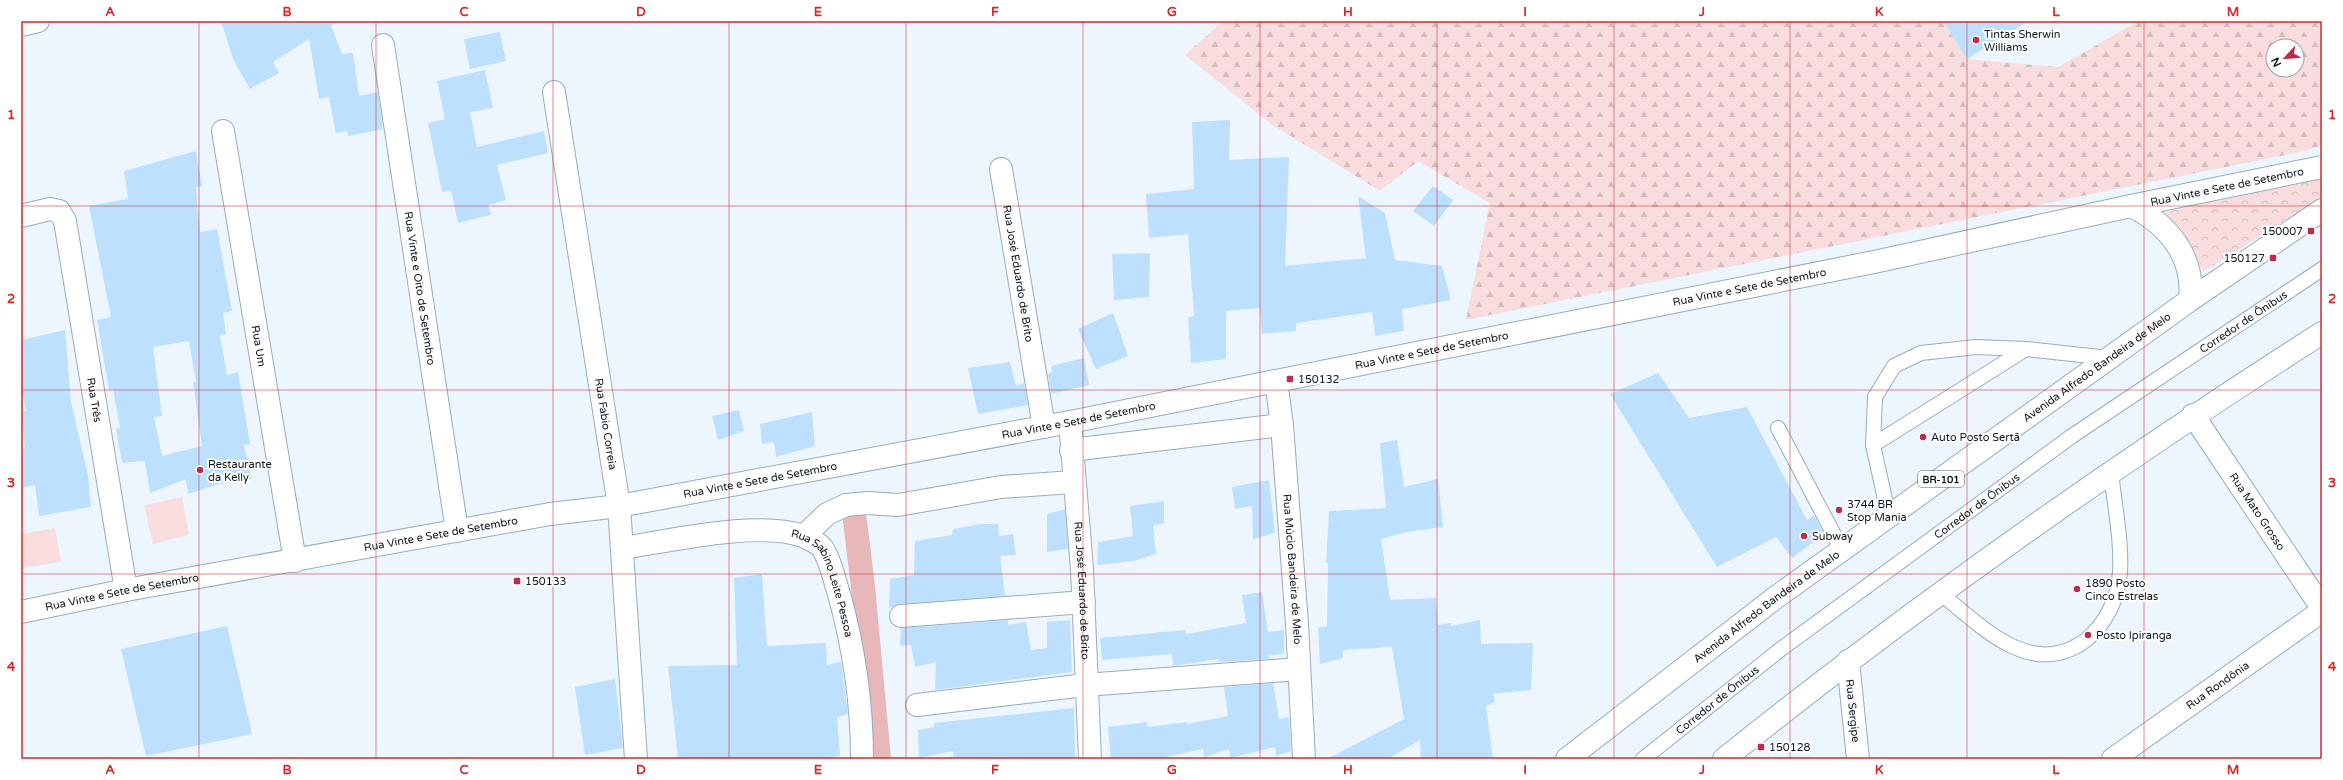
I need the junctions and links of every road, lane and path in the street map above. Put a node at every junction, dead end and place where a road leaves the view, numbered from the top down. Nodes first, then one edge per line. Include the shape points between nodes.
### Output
1 (38, 21) edge
2 (21, 25) edge
3 (383, 44) dead end
4 (554, 92) dead end
5 (223, 131) dead end
6 (2322, 167) edge
7 (1001, 168) dead end
8 (2131, 206) junction
9 (2322, 210) edge
10 (21, 216) edge
11 (2322, 270) edge
12 (2190, 300) junction
13 (2322, 333) edge
14 (2026, 349) junction
15 (2109, 358) junction
16 (1276, 381) junction
17 (2193, 415) junction
18 (1070, 422) junction
19 (1282, 425) junction
20 (1044, 427) junction
21 (1778, 428) dead end
22 (1873, 445) junction
23 (1072, 450) junction
24 (2111, 471) junction
25 (1073, 482) junction
26 (619, 506) junction
27 (1889, 517) junction
28 (457, 531) junction
29 (804, 536) junction
30 (622, 548) junction
31 (1842, 550) junction
32 (295, 561) junction
33 (126, 590) junction
34 (1940, 593) junction
35 (1084, 602) junction
36 (2322, 609) edge
37 (21, 612) edge
38 (901, 616) dead end
39 (1848, 662) junction
40 (1299, 669) junction
41 (1085, 685) junction
42 (917, 705) dead end
43 (636, 759) edge
44 (862, 759) edge
45 (1090, 759) edge
46 (1304, 759) edge
47 (1567, 759) edge
48 (1643, 759) edge
49 (1724, 759) edge
50 (1858, 759) edge
51 (2113, 759) edge

1 - 2 main road
3 - 28 main road, Rua Vinte e Oito de Setembro
4 - 26 main road, Rua Fabio Correia
5 - 32 main road, Rua Um
6 - 8 main road, Rua Vinte e Sete de Setembro
7 - 20 main road, Rua José Eduardo de Brito
8 - 12 main road, Rua Vinte e Sete de Setembro via 2151,217 2181,250 2191,273
8 - 16 main road, Rua Vinte e Sete de Setembro via 1874,262
9 - 12 main road, Avenida Alfredo Bandeira de Melo / BR-101
10 - 33 main road, Rua Três via 50,209 59,211 65,221
11 - 48 lane, Corredor de Ônibus via 2072,436 1781,649
12 - 15 main road, Avenida Alfredo Bandeira de Melo / BR-101
13 - 17 main road
14 - 15 lane
14 - 22 lane
14 - 22 lane via 1976,347 1921,353 1894,366 1875,397
15 - 27 main road, Avenida Alfredo Bandeira de Melo / BR-101
16 - 18 main road, Rua Vinte e Sete de Setembro
16 - 19 main road, Rua Múcio Bandeira de Melo
17 - 24 main road
17 - 36 main road, Rua Mato Grosso
18 - 20 main road, Rua Vinte e Sete de Setembro
18 - 23 main road, Rua José Eduardo de Brito
19 - 23 main road
19 - 40 main road, Rua Múcio Bandeira de Melo
20 - 26 main road, Rua Vinte e Sete de Setembro
21 - 31 lane
22 - 27 lane
23 - 25 main road, Rua José Eduardo de Brito
24 - 34 main road
24 - 34 lane via 2120,572 2114,604 2086,642 2068,650 2048,654 2027,652 1997,638
25 - 29 main road via 1001,487 898,505 868,503 846,506 827,514
25 - 35 main road, Rua José Eduardo de Brito
26 - 28 main road, Rua Vinte e Sete de Setembro via 550,514
26 - 30 main road, Rua Fabio Correia
27 - 31 main road, Avenida Alfredo Bandeira de Melo / BR-101
28 - 32 main road, Rua Vinte e Sete de Setembro
29 - 30 main road, Rua Sabino Leite Pessoa via 780,530 722,533
29 - 44 main road, Rua Sabino Leite Pessoa via 822,547 831,568 848,627 862,724
30 - 43 main road, Rua Fabio Correia
31 - 47 main road, Avenida Alfredo Bandeira de Melo / BR-101 via 1775,598
32 - 33 main road, Rua Vinte e Sete de Setembro
33 - 37 main road, Rua Vinte e Sete de Setembro
34 - 39 main road
35 - 38 main road
35 - 41 main road, Rua José Eduardo de Brito
36 - 51 main road, Rua Rondônia
39 - 49 main road
39 - 50 main road, Rua Sergipe
40 - 41 main road
40 - 46 main road, Rua Múcio Bandeira de Melo
41 - 42 main road
41 - 45 main road, Rua José Eduardo de Brito

